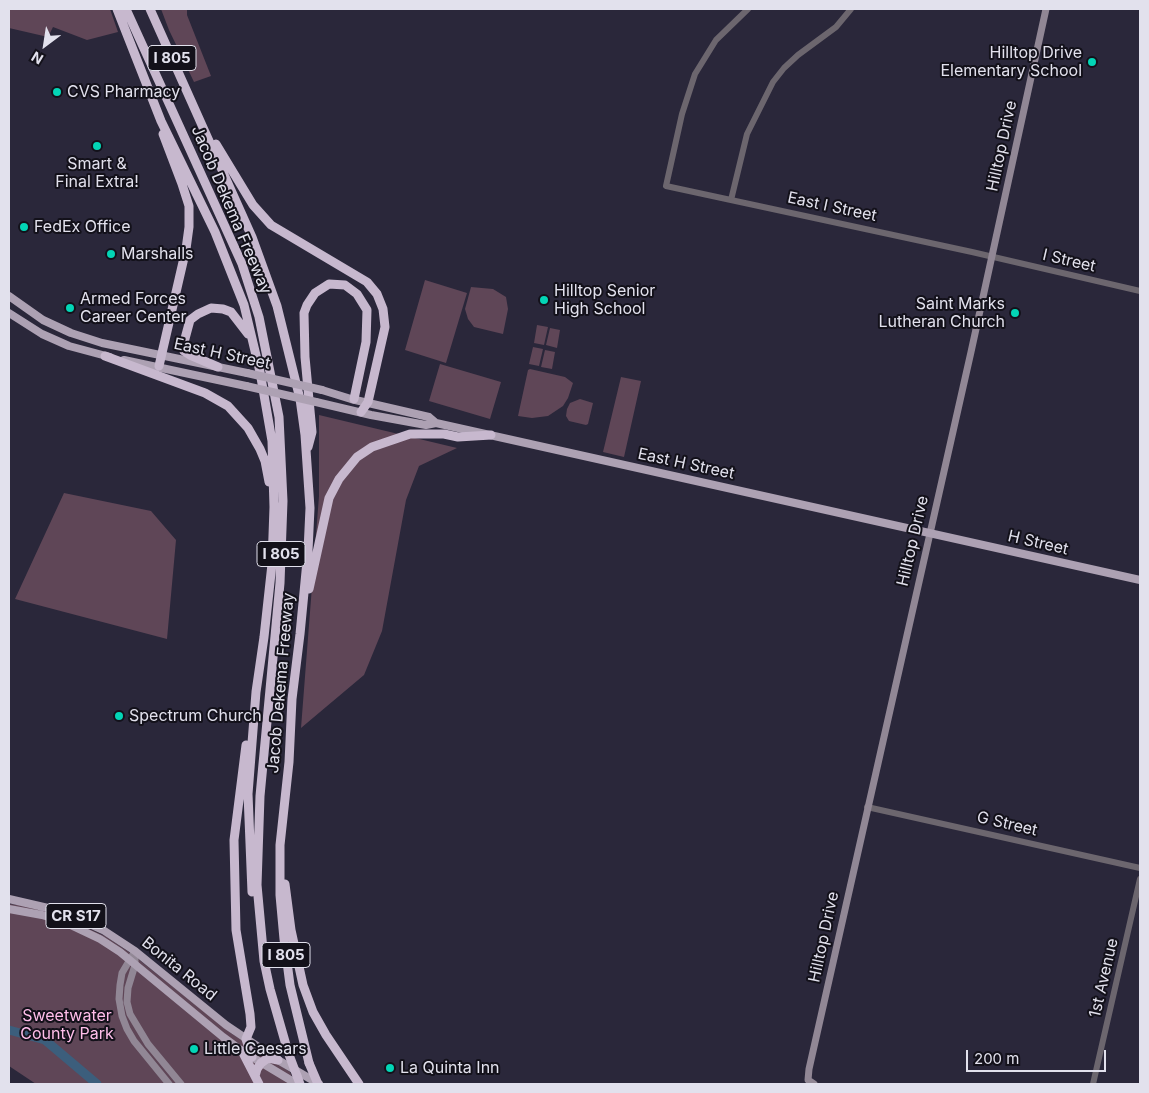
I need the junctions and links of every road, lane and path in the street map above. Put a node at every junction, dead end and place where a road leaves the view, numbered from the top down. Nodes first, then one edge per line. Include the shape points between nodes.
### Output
1 (116, 9) edge
2 (126, 9) edge
3 (150, 9) edge
4 (748, 9) edge
5 (851, 9) edge
6 (1046, 9) edge
7 (194, 107) junction
8 (161, 121) junction
9 (731, 200) junction
10 (992, 257) junction
11 (1140, 291) edge
12 (9, 296) edge
13 (9, 313) edge
14 (105, 356) junction
15 (161, 356) junction
16 (159, 366) junction
17 (218, 367) junction
18 (260, 372) junction
19 (354, 400) junction
20 (368, 402) junction
21 (361, 412) junction
22 (436, 423) junction
23 (490, 435) junction
24 (306, 453) junction
25 (930, 532) junction
26 (272, 540) junction
27 (1140, 580) edge
28 (300, 634) junction
29 (254, 716) junction
30 (867, 807) junction
31 (280, 845) junction
32 (1140, 868) edge
33 (1140, 879) edge
34 (9, 899) edge
35 (9, 909) edge
36 (135, 952) junction
37 (264, 961) junction
38 (132, 962) junction
39 (246, 1039) junction
40 (242, 1051) junction
41 (252, 1057) junction
42 (278, 1060) junction
43 (261, 1063) junction
44 (257, 1080) edge
45 (811, 1082) edge
46 (169, 1084) edge
47 (181, 1084) edge
48 (299, 1084) edge
49 (319, 1084) edge
50 (359, 1084) edge
51 (1094, 1084) edge

1 - 8 highway
2 - 37 highway, Jacob Dekema Freeway / I 805 via 242,264 259,317 279,417 283,501 280,583 258,821 257,885
3 - 7 highway, Jacob Dekema Freeway / I 805
4 - 9 street, East I Street via 716,40 695,74 682,114 666,186
5 - 9 street via 836,27 795,58 773,82 747,134
6 - 10 main road, Hilltop Drive
7 - 20 highway via 253,205 271,226 367,282 376,294 383,309 385,327
7 - 24 highway, Jacob Dekema Freeway / I 805 via 252,237 278,306 300,399
8 - 15 highway via 189,206 186,249
8 - 18 highway via 223,251 244,305
9 - 10 street, East I Street
10 - 11 street, I Street
10 - 25 main road, Hilltop Drive
12 - 15 main road, East H Street via 43,320 71,333
13 - 14 main road, East H Street via 68,346
14 - 16 main road, East H Street
14 - 26 highway via 205,393 228,406 248,428 265,461
15 - 16 highway
15 - 17 main road, East H Street
16 - 21 main road, East H Street, bridge
17 - 18 highway via 190,356 183,346 190,320 211,308 231,312 247,331
17 - 19 main road, East H Street, bridge
18 - 26 highway via 272,441
19 - 20 main road, East H Street
19 - 24 highway via 366,342 367,310 357,294 345,286 329,284 314,293 304,313 312,432
20 - 21 highway
20 - 22 main road, East H Street via 429,417
21 - 22 main road, East H Street via 426,425
22 - 23 main road, East H Street
23 - 25 main road, East H Street
23 - 28 highway via 410,434 372,447 357,458 339,479 329,498
24 - 28 highway, Jacob Dekema Freeway / I 805 via 310,508
25 - 27 main road, H Street
25 - 30 main road, Hilltop Drive
26 - 29 highway
28 - 31 highway, Jacob Dekema Freeway / I 805
29 - 37 highway via 248,794 250,854 259,947
29 - 39 highway via 247,735 234,840 236,942 251,1027
30 - 32 street, G Street
30 - 45 main road, Hilltop Drive via 807,1077
31 - 49 highway, Jacob Dekema Freeway / I 805, bridge via 280,895 290,985 309,1063
31 - 50 highway via 291,930 303,985 326,1035
33 - 51 street, 1st Avenue
34 - 36 main road, Bonita Road / CR S17 via 79,918
35 - 38 main road, Bonita Road / CR S17 via 42,915 81,929
36 - 38 main road
36 - 39 main road, Bonita Road / CR S17
37 - 48 highway, Jacob Dekema Freeway / I 805, bridge
38 - 40 main road, Bonita Road / CR S17
38 - 46 main road via 122,973 119,999 122,1016 134,1041
38 - 47 main road via 127,1002 130,1014 148,1044
39 - 41 highway
39 - 42 main road, Bonita Road / CR S17
40 - 41 main road, Bonita Road / CR S17
40 - 44 highway
41 - 43 main road, Bonita Road / CR S17
42 - 43 highway via 268,1058
42 - 49 main road, Bonita Road / CR S17
43 - 44 highway via 257,1069
43 - 48 main road, Bonita Road / CR S17

